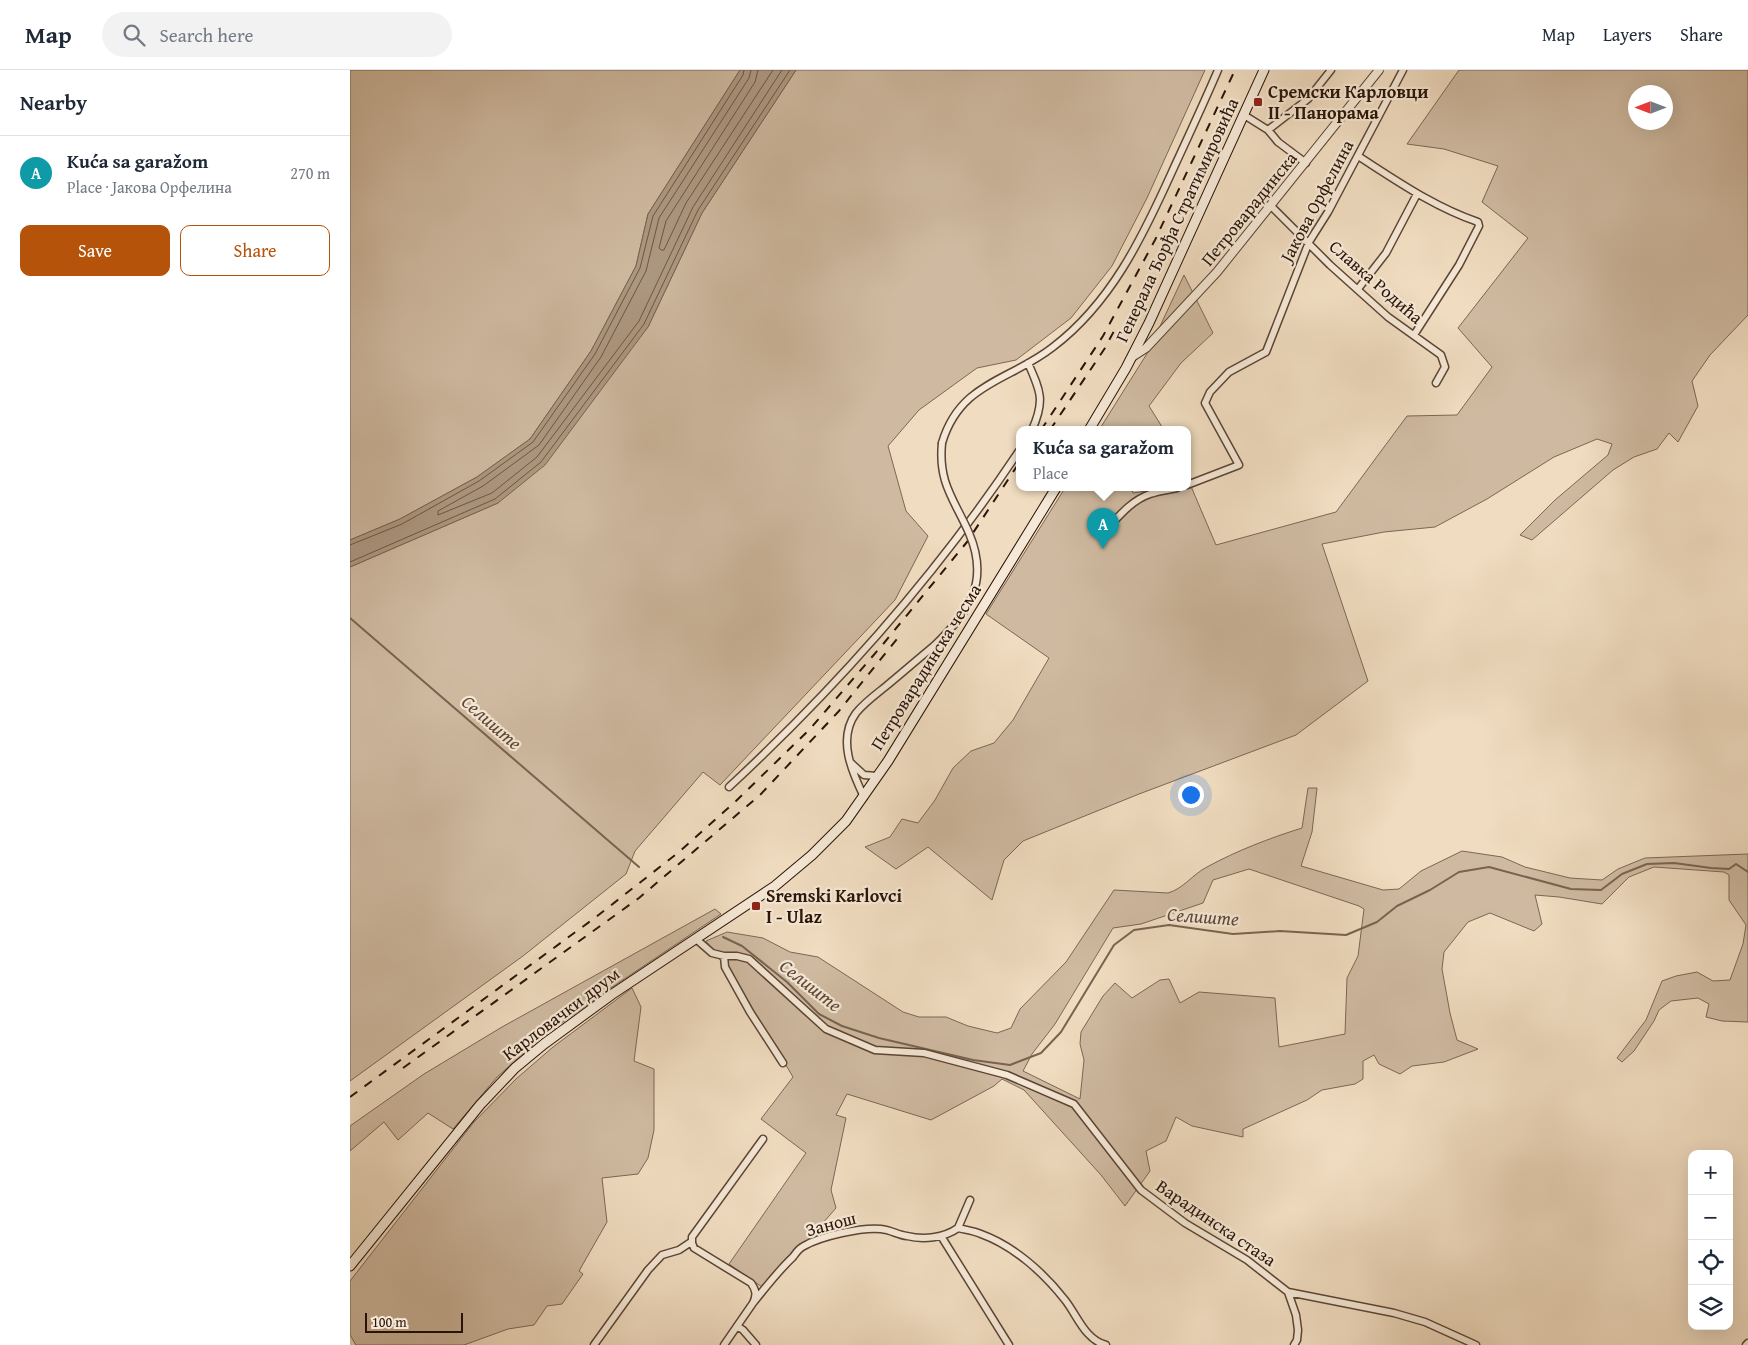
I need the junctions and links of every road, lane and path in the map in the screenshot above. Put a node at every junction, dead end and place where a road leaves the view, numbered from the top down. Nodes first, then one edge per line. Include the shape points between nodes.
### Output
1 (1218, 70) edge
2 (1264, 70) edge
3 (1331, 70) edge
4 (1379, 70) edge
5 (1403, 70) edge
6 (1244, 115) junction
7 (1268, 130) junction
8 (1358, 156) junction
9 (1306, 163) junction
10 (1417, 194) junction
11 (1271, 206) junction
12 (1308, 242) junction
13 (1358, 289) junction
14 (1414, 335) junction
15 (1132, 357) junction
16 (1028, 363) junction
17 (1436, 383) dead end
18 (1034, 426) edge
19 (1091, 426) edge
20 (1016, 455) edge
21 (1191, 483) edge
22 (1054, 491) edge
23 (1164, 491) edge
24 (1107, 529) dead end
25 (850, 762) junction
26 (877, 776) junction
27 (729, 786) dead end
28 (864, 797) junction
29 (812, 855) joint
30 (696, 939) junction
31 (724, 956) junction
32 (782, 1063) dead end
33 (763, 1139) dead end
34 (970, 1200) dead end
35 (958, 1228) junction
36 (941, 1236) junction
37 (691, 1242) junction
38 (350, 1266) edge
39 (1288, 1292) junction
40 (753, 1303) junction
41 (737, 1326) junction
42 (594, 1345) edge
43 (724, 1345) edge
44 (756, 1345) edge
45 (1009, 1345) edge
46 (1106, 1345) edge
47 (1294, 1345) edge
48 (1476, 1345) edge

1 - 16 street via 1124,268 1087,317 1054,347
2 - 6 main road, Генерала Ђорђа Стратимировића
3 - 7 street via 1308,99
4 - 9 street, Петроварадинска
5 - 8 street, Јакова Орфелина
6 - 7 street
6 - 15 main road, Генерала Ђорђа Стратимировића
7 - 9 street via 1278,142
8 - 10 street
8 - 12 street, Јакова Орфелина
9 - 11 street, Петроварадинска
10 - 13 street via 1386,253
10 - 14 street via 1478,222 1479,226 1459,265
11 - 12 street, Славка Родића
11 - 15 street, Петроварадинска via 1217,272 1146,348
12 - 13 street, Славка Родића
12 - 21 street, Јакова Орфелина via 1266,352 1228,372 1210,392 1205,403 1239,465
13 - 14 street, Славка Родића via 1388,317
14 - 17 street, Славка Родића via 1441,355 1445,368
15 - 19 main road
16 - 18 street via 1040,394 1040,412
16 - 25 street, bridge via 974,393 951,420 942,443 944,480 975,551 977,584 964,614 935,645 856,713 847,736
20 - 27 street via 880,633
22 - 26 main road, Петроварадинска чесма
23 - 24 street via 1139,500
25 - 26 street via 864,775
25 - 28 street
26 - 28 main road, Петроварадинска чесма
28 - 29 main road, Петроварадинска чесма via 846,821
29 - 30 main road, Карловачки друм via 765,894
30 - 31 street via 712,953
30 - 38 main road, Карловачки друм via 603,1001 515,1068 480,1104
31 - 32 street via 724,967
31 - 39 street, Варадинска стаза via 749,959 826,1029 875,1050 924,1053 1007,1075 1074,1104 1141,1190 1185,1223 1247,1260
33 - 37 street
34 - 35 street
35 - 36 street, Занош
35 - 46 street via 981,1234 1030,1263 1066,1301 1089,1335
36 - 40 street, Занош via 912,1237 866,1229 816,1241 800,1249
36 - 45 street
37 - 40 street via 694,1248 751,1283 756,1296
37 - 42 street via 662,1255
39 - 47 street via 1296,1315
39 - 48 street via 1394,1313 1425,1322
40 - 41 street, Занош
41 - 43 street, Занош
41 - 44 street

